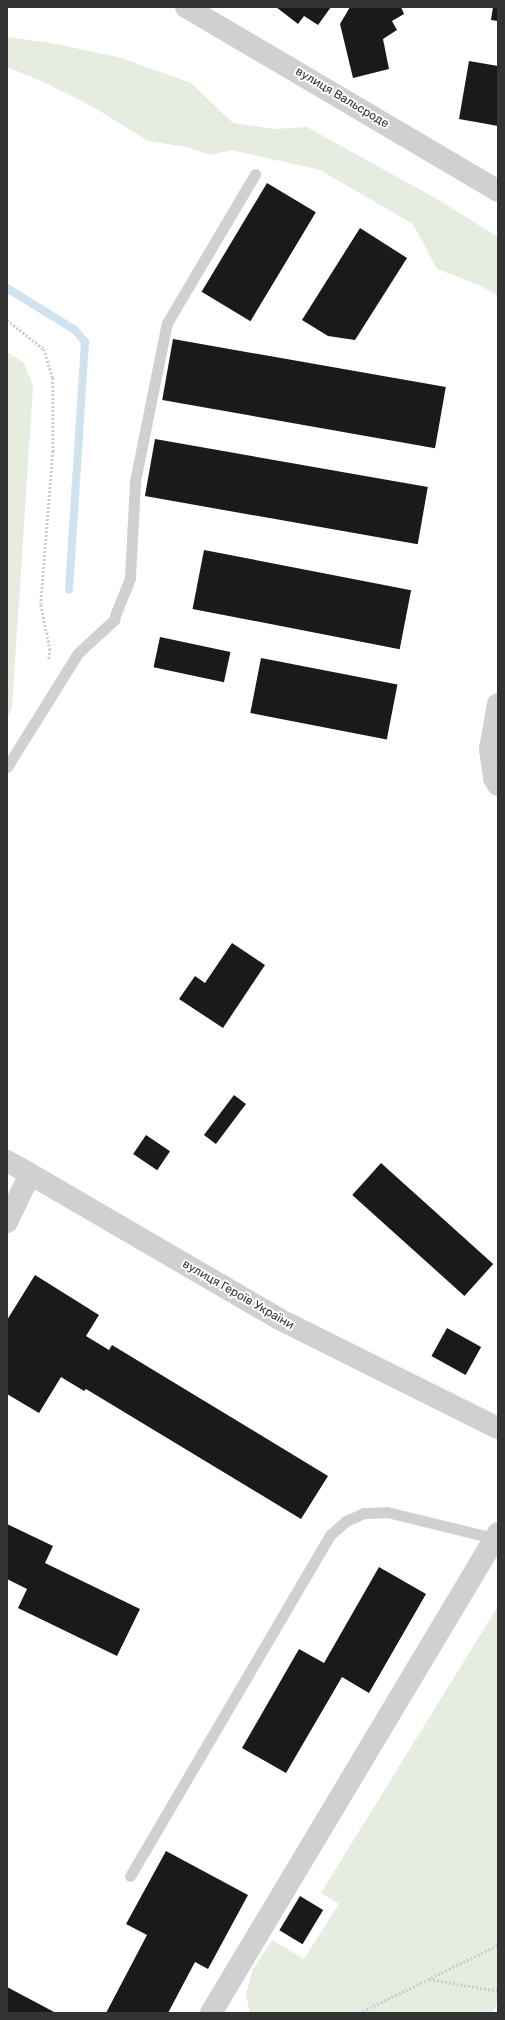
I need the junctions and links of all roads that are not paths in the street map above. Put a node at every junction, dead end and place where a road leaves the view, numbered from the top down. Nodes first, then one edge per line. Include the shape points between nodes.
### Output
1 (186, 7) edge
2 (254, 174) dead end
3 (498, 191) edge
4 (498, 704) edge
5 (7, 767) edge
6 (498, 785) edge
7 (7, 1161) edge
8 (30, 1174) junction
9 (7, 1222) edge
10 (498, 1428) edge
11 (496, 1535) edge
12 (130, 1876) dead end
13 (211, 2013) edge

1 - 3 street, вулиця Вальсроде
2 - 5 lane via 167,323 135,481 130,578 114,620 78,653
4 - 6 street via 490,749 494,778
7 - 8 street, вулиця Героїв України
8 - 9 street
8 - 10 street, вулиця Героїв України via 277,1318
11 - 12 lane via 386,1512 364,1513 346,1521 330,1535
11 - 13 street

